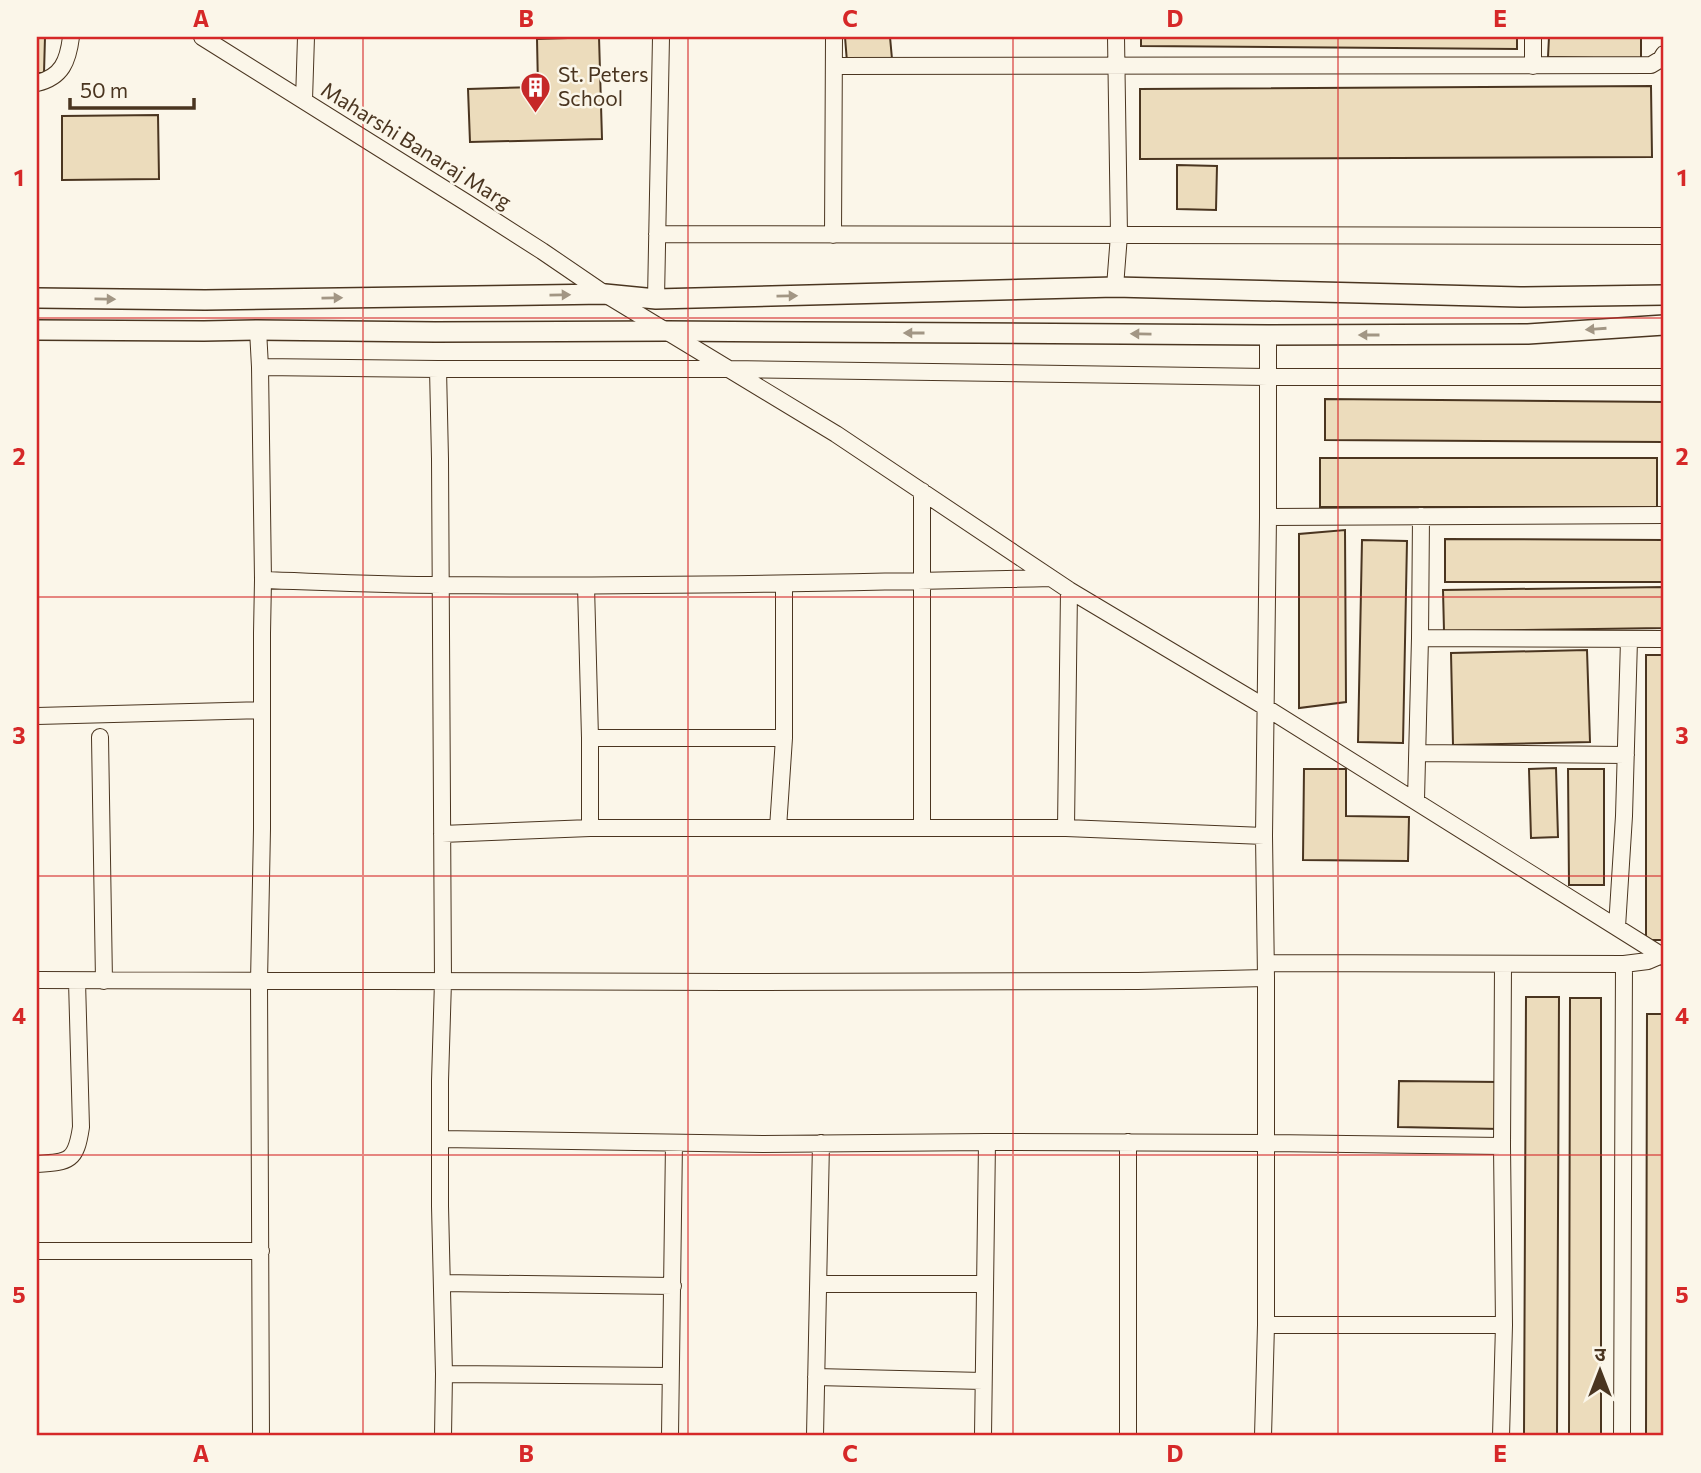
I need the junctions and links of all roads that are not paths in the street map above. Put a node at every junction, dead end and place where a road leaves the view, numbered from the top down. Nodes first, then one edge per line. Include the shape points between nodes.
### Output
1 (71, 37) edge
2 (202, 37) edge
3 (306, 37) edge
4 (661, 37) edge
5 (834, 37) edge
6 (1116, 37) edge
7 (1533, 37) edge
8 (1664, 54) edge
9 (1116, 65) junction
10 (834, 66) junction
11 (1533, 66) junction
12 (37, 83) edge
13 (304, 100) junction
14 (657, 234) junction
15 (833, 235) junction
16 (1119, 235) junction
17 (1664, 236) edge
18 (1115, 287) junction
19 (605, 294) junction
20 (1664, 295) edge
21 (37, 298) edge
22 (656, 299) junction
23 (1664, 325) edge
24 (37, 330) edge
25 (258, 330) junction
26 (667, 331) junction
27 (1268, 335) junction
28 (260, 367) junction
29 (438, 369) junction
30 (730, 369) junction
31 (1267, 377) junction
32 (1664, 377) edge
33 (922, 491) junction
34 (1664, 515) edge
35 (1421, 516) junction
36 (1268, 517) junction
37 (1051, 578) junction
38 (263, 580) junction
39 (922, 581) junction
40 (784, 584) junction
41 (440, 585) junction
42 (586, 586) junction
43 (1069, 590) junction
44 (1420, 638) junction
45 (1664, 639) edge
46 (1629, 640) junction
47 (1265, 707) junction
48 (262, 710) junction
49 (37, 716) edge
50 (100, 737) dead end
51 (590, 738) junction
52 (784, 738) junction
53 (1418, 753) junction
54 (1626, 755) junction
55 (1416, 800) junction
56 (590, 828) junction
57 (778, 828) junction
58 (922, 828) junction
59 (1066, 828) junction
60 (442, 834) junction
61 (1264, 836) junction
62 (1617, 927) junction
63 (1663, 956) edge
64 (1624, 964) junction
65 (1503, 965) junction
66 (1266, 971) junction
67 (37, 981) edge
68 (77, 981) junction
69 (104, 981) junction
70 (443, 981) junction
71 (260, 982) junction
72 (440, 1139) junction
73 (987, 1142) junction
74 (1128, 1142) junction
75 (674, 1143) junction
76 (821, 1143) junction
77 (1266, 1143) junction
78 (1502, 1146) junction
79 (37, 1164) edge
80 (37, 1251) edge
81 (261, 1251) junction
82 (442, 1283) junction
83 (818, 1284) junction
84 (985, 1284) junction
85 (673, 1286) junction
86 (1266, 1325) junction
87 (1504, 1325) junction
88 (444, 1374) junction
89 (670, 1376) junction
90 (816, 1377) junction
91 (983, 1381) junction
92 (261, 1436) edge
93 (443, 1436) edge
94 (670, 1436) edge
95 (815, 1436) edge
96 (983, 1436) edge
97 (1128, 1436) edge
98 (1263, 1436) edge
99 (1501, 1436) edge
100 (1622, 1436) edge

1 - 12 street via 62,68
2 - 13 street, Maharshi Banaraj Marg
3 - 13 street
4 - 14 street
5 - 10 street
6 - 9 street
7 - 11 street
8 - 11 street via 1651,65
9 - 10 street
9 - 11 street
9 - 16 street
10 - 15 street
13 - 19 street, Maharshi Banaraj Marg
14 - 15 street
14 - 22 street
15 - 16 street
16 - 17 street
16 - 18 street
18 - 20 street via 1520,297
22 -> 18 street
21 -> 19 street
19 - 22 street
19 - 26 street, Maharshi Banaraj Marg
23 -> 27 street via 1528,334
24 - 25 street
25 - 26 street
25 - 28 street
27 -> 26 street
26 - 30 street, Maharshi Banaraj Marg
27 - 31 street
28 - 29 street
28 - 38 street
29 - 30 street
29 - 41 street
30 - 31 street
30 - 33 street, Maharshi Banaraj Marg
31 - 32 street
31 - 36 street
33 - 37 street, Maharshi Banaraj Marg
33 - 39 street
34 - 35 street
35 - 36 street
35 - 44 street
36 - 47 street
37 - 39 street
37 - 43 street, Maharshi Banaraj Marg
38 - 41 street
38 - 48 street
39 - 40 street
39 - 58 street
40 - 42 street
40 - 52 street
41 - 42 street
41 - 60 street
42 - 51 street
43 - 47 street, Maharshi Banaraj Marg
43 - 59 street
44 - 46 street
44 - 53 street
45 - 46 street
46 - 54 street
47 - 55 street, Maharshi Banaraj Marg
47 - 61 street
48 - 49 street
48 - 71 street
50 - 69 street
51 - 52 street
51 - 56 street
52 - 57 street
53 - 54 street
53 - 55 street
54 - 62 street
55 - 62 street, Maharshi Banaraj Marg
56 - 57 street
56 - 60 street
57 - 58 street
58 - 59 street
59 - 61 street
60 - 70 street
61 - 66 street
62 - 63 street, Maharshi Banaraj Marg
63 - 64 street
64 - 65 street
64 - 100 street
65 - 66 street
65 - 78 street
66 - 70 street via 1138,981
66 - 77 street
67 - 68 street
68 - 69 street
68 - 79 street via 78,1147 70,1158
69 - 71 street
70 - 71 street
70 - 72 street
71 - 81 street
72 - 75 street
72 - 82 street
73 - 74 street
73 - 76 street
73 - 84 street
74 - 77 street
74 - 97 street
75 - 76 street
75 - 85 street
76 - 83 street
77 - 78 street
77 - 86 street
78 - 87 street
80 - 81 street
81 - 92 street
82 - 85 street
82 - 88 street
83 - 84 street
83 - 90 street
84 - 91 street
85 - 89 street
86 - 87 street
86 - 98 street
87 - 99 street
88 - 89 street
88 - 93 street
89 - 94 street
90 - 91 street
90 - 95 street
91 - 96 street

